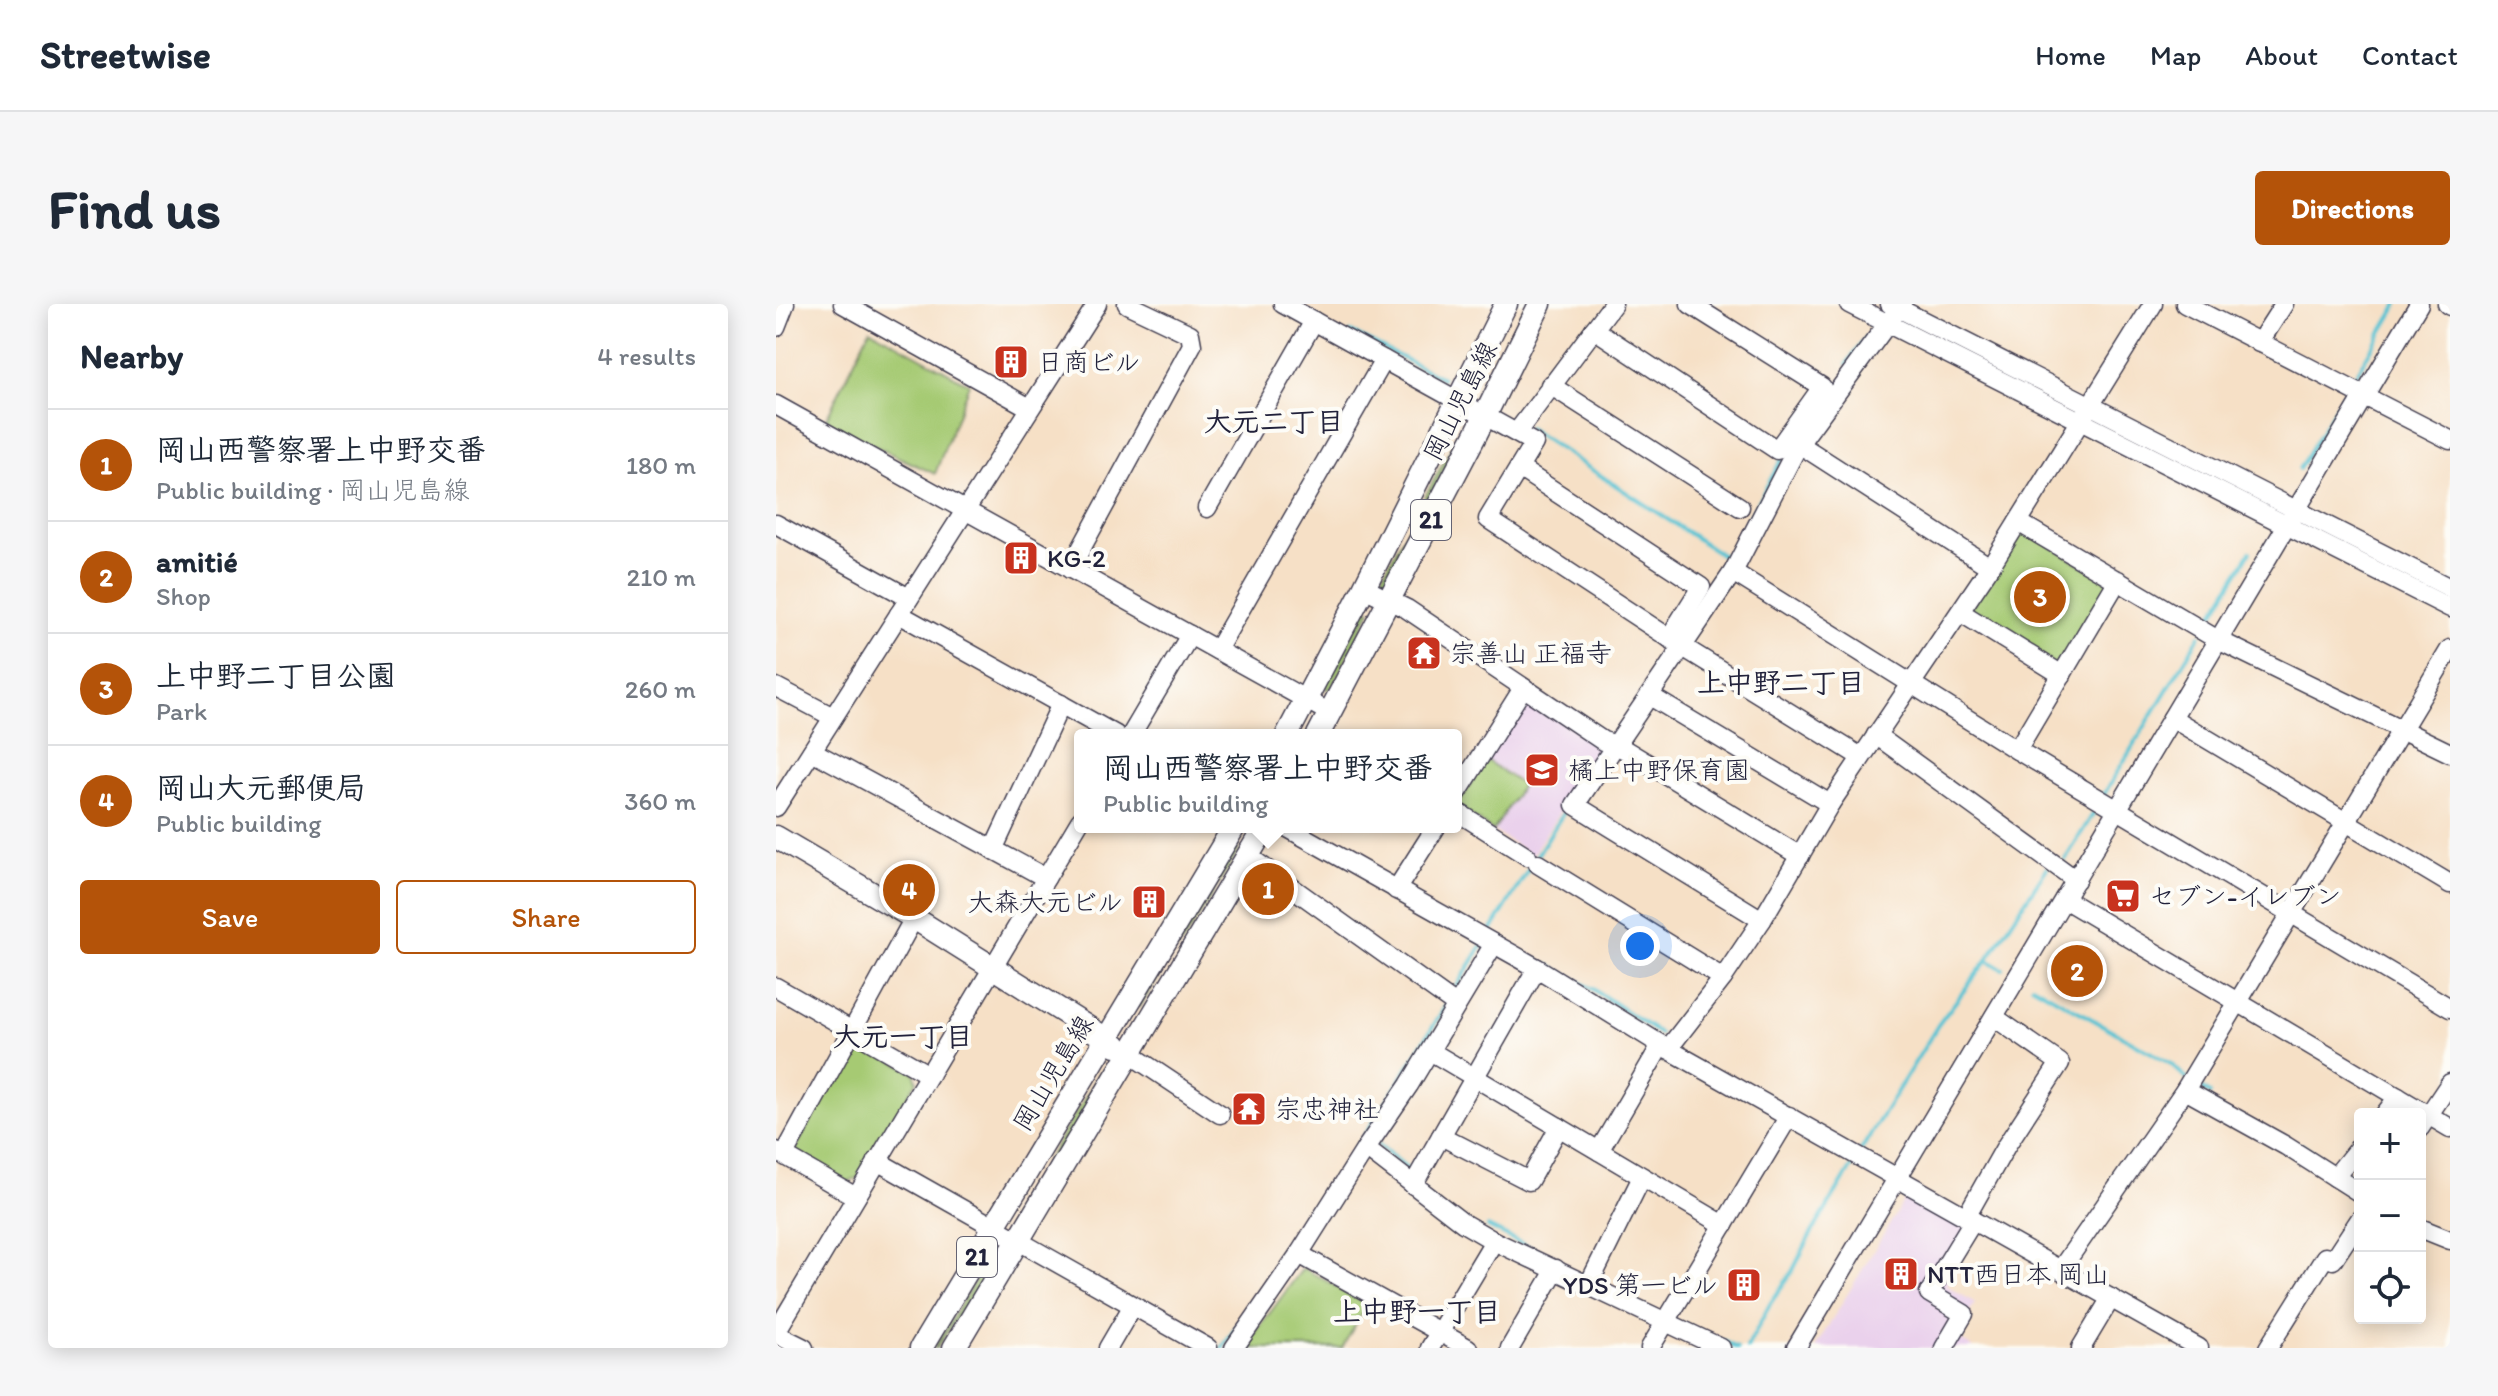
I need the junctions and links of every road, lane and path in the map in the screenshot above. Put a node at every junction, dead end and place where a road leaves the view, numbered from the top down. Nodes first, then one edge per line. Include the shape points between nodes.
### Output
1 (785, 304) edge
2 (843, 304) edge
3 (1097, 304) edge
4 (1127, 304) edge
5 (1283, 304) edge
6 (1506, 304) edge
7 (1540, 304) edge
8 (1613, 304) edge
9 (1690, 304) edge
10 (1849, 304) edge
11 (2153, 304) edge
12 (2185, 304) edge
13 (2284, 304) edge
14 (2419, 304) edge
15 (1895, 310) edge
16 (1308, 311) edge
17 (776, 327) edge
18 (1594, 329) junction
19 (2259, 343) junction
20 (1384, 360) junction
21 (1550, 385) junction
22 (2352, 392) junction
23 (1458, 400) junction
24 (776, 405) edge
25 (1030, 408) junction
26 (2086, 414) junction
27 (1485, 415) junction
28 (1517, 432) junction
29 (2450, 440) edge
30 (1799, 444) junction
31 (1519, 468) junction
32 (1740, 507) dead end
33 (1207, 508) dead end
34 (2297, 509) junction
35 (965, 510) junction
36 (2018, 522) junction
37 (776, 524) edge
38 (2286, 527) junction
39 (1990, 567) junction
40 (1070, 569) junction
41 (1733, 572) junction
42 (2118, 580) junction
43 (1364, 588) junction
44 (2450, 588) edge
45 (1390, 600) junction
46 (904, 606) junction
47 (2450, 608) edge
48 (1960, 612) junction
49 (2207, 634) junction
50 (1190, 635) junction
51 (1676, 643) junction
52 (2450, 649) edge
53 (1217, 650) junction
54 (2062, 675) junction
55 (1912, 683) junction
56 (776, 687) edge
57 (1523, 688) junction
58 (1650, 696) junction
59 (1307, 700) junction
60 (1061, 704) junction
61 (1330, 713) junction
62 (833, 717) junction
63 (2172, 718) junction
64 (1105, 729) edge
65 (1135, 729) edge
66 (1290, 729) edge
67 (1321, 729) edge
68 (2406, 732) junction
69 (1876, 735) junction
70 (1611, 743) junction
71 (2017, 750) junction
72 (812, 751) junction
73 (2450, 753) edge
74 (1861, 757) junction
75 (1462, 785) edge
76 (2107, 803) junction
77 (1830, 804) junction
78 (776, 807) edge
79 (1462, 815) edge
80 (2347, 826) junction
81 (1074, 831) edge
82 (1230, 833) edge
83 (1261, 833) edge
84 (1296, 833) edge
85 (1432, 833) edge
86 (776, 837) edge
87 (993, 850) junction
88 (1248, 856) junction
89 (1800, 856) junction
90 (1046, 878) junction
91 (2076, 880) junction
92 (2450, 884) edge
93 (1396, 890) junction
94 (2064, 899) junction
95 (2295, 916) junction
96 (914, 918) junction
97 (1762, 920) junction
98 (1489, 941) junction
99 (993, 967) junction
100 (1537, 968) junction
101 (1723, 978) junction
102 (776, 987) edge
103 (1451, 1001) junction
104 (2242, 1005) junction
105 (2450, 1008) edge
106 (1994, 1017) junction
107 (854, 1030) junction
108 (1106, 1038) junction
109 (1668, 1045) junction
110 (1430, 1051) junction
111 (1130, 1054) junction
112 (929, 1075) junction
113 (1474, 1077) junction
114 (2450, 1083) edge
115 (2188, 1084) junction
116 (2398, 1097) junction
117 (2390, 1108) edge
118 (2410, 1108) edge
119 (1220, 1114) dead end
120 (1789, 1116) junction
121 (2426, 1118) edge
122 (2426, 1122) edge
123 (1559, 1127) junction
124 (2450, 1128) edge
125 (1441, 1136) junction
126 (1366, 1148) junction
127 (1599, 1151) junction
128 (780, 1153) edge
129 (2354, 1154) edge
130 (877, 1161) junction
131 (2339, 1173) junction
132 (1642, 1177) junction
133 (1897, 1179) junction
134 (1416, 1180) junction
135 (2354, 1187) edge
136 (856, 1197) junction
137 (1969, 1219) junction
138 (1724, 1225) junction
139 (994, 1227) junction
140 (2354, 1228) edge
141 (2426, 1230) edge
142 (1019, 1240) junction
143 (2450, 1240) edge
144 (1494, 1241) junction
145 (1299, 1254) junction
146 (1556, 1269) junction
147 (2061, 1269) junction
148 (1591, 1280) junction
149 (2111, 1298) junction
150 (1132, 1307) junction
151 (1664, 1318) junction
152 (776, 1333) edge
153 (1435, 1340) edge
154 (804, 1348) edge
155 (921, 1348) edge
156 (954, 1348) edge
157 (1108, 1348) edge
158 (1208, 1348) edge
159 (1234, 1348) edge
160 (1468, 1348) edge
161 (1510, 1348) edge
162 (1650, 1348) edge
163 (1721, 1348) edge
164 (1796, 1348) edge
165 (1944, 1348) edge
166 (2081, 1348) edge
167 (2199, 1348) edge
168 (2268, 1348) edge

1 - 17 street
2 - 25 street
3 - 25 street
4 - 40 street via 1190,334 1192,345
5 - 16 street
6 - 23 main road, 岡山児島線 / 21
7 - 27 main road, 岡山児島線 / 21
8 - 18 street
9 - 18 street via 1822,387 1777,450
10 - 15 street
11 - 26 street
12 - 19 street
13 - 19 street
14 - 22 street
15 - 26 street
15 - 30 street
16 - 20 street
16 - 33 street
18 - 21 street
19 - 22 street
20 - 23 street
20 - 53 street
21 - 28 street
21 - 32 street
22 - 29 street
22 - 34 street
23 - 27 street
23 - 43 main road, 岡山児島線 / 21
24 - 35 street
25 - 35 street
26 - 34 street
26 - 36 street
26 - 38 street
27 - 28 street
27 - 45 main road, 岡山児島線 / 21
28 - 31 street via 1534,443
30 - 39 street
30 - 41 street
31 - 51 street via 1701,587
31 - 51 street via 1488,519
34 - 38 street
34 - 44 street
35 - 40 street
35 - 46 street
36 - 39 street
36 - 42 street
37 - 46 street
38 - 47 street
38 - 49 street
39 - 48 street
40 - 50 street
41 - 51 street
41 - 55 street
42 - 49 street
42 - 54 street
43 - 45 street
43 - 59 main road, 岡山児島線 / 21
45 - 57 street
45 - 61 main road, 岡山児島線 / 21
46 - 60 street
46 - 62 street
48 - 54 street
48 - 55 street
49 - 63 street
49 - 68 street
50 - 53 street
50 - 65 street
51 - 58 street
51 - 74 street
52 - 68 street
53 - 59 street
54 - 71 street
55 - 69 street
55 - 71 street
56 - 62 street
57 - 70 street
57 - 75 street
58 - 70 street
58 - 77 street
59 - 61 street
59 - 66 main road, 岡山児島線 / 21
60 - 64 street
60 - 87 street
61 - 67 main road, 岡山児島線 / 21
62 - 72 street
63 - 76 street
63 - 80 street
68 - 73 street
68 - 80 street
69 - 74 street
69 - 91 street
70 - 89 street
70 - 97 street via 1575,805
71 - 76 street
72 - 78 street
72 - 87 street
74 - 77 street
76 - 91 street
76 - 95 street
77 - 89 street
79 - 101 street
80 - 92 street
80 - 95 street
81 - 90 street
82 - 108 main road, 岡山児島線 / 21
83 - 88 main road, 21
84 - 93 street
85 - 93 street
86 - 96 main road
87 - 90 street
88 - 103 street
88 - 111 main road, 21
89 - 97 street
90 - 99 street
91 - 94 street
93 - 98 street
94 - 104 street
94 - 106 street
95 - 104 street
95 - 105 street
96 - 99 main road
96 - 107 street
97 - 101 street
98 - 100 street
98 - 103 street
99 - 108 main road
99 - 112 street
100 - 109 street
100 - 113 street
101 - 109 street
102 - 107 street
103 - 110 street
104 - 115 street
104 - 116 street
106 - 133 street
106 - 137 street via 2060,1063 2006,1146
107 - 112 street
107 - 128 street
108 - 111 main road
108 - 139 main road, 岡山児島線 / 21
109 - 120 street
109 - 127 street
110 - 113 street
110 - 126 street
111 - 119 street
111 - 142 main road, 21
112 - 130 street
113 - 123 street
113 - 125 street
114 - 121 street
115 - 131 street
115 - 147 street
116 - 117 street
116 - 118 street
120 - 133 street
120 - 138 street
122 - 124 street
123 - 125 street via 1529,1181
123 - 127 street
125 - 134 street
126 - 134 street
126 - 145 street
127 - 132 street
128 - 136 street
129 - 131 street
130 - 136 street
130 - 139 street
131 - 135 street
132 - 138 street
132 - 148 street
133 - 137 street
133 - 164 street
134 - 144 street via 1463,1223
136 - 152 street
137 - 147 street
137 - 165 street via 1929,1293 1964,1314
138 - 151 street
139 - 142 street
139 - 155 main road, 岡山児島線 / 21
140 - 168 street via 2333,1260 2325,1257
141 - 143 street
142 - 150 street
142 - 156 main road, 21
144 - 146 street
144 - 153 street
145 - 153 street
145 - 159 street
146 - 148 street
146 - 161 street
147 - 149 street
148 - 151 street
149 - 166 street
149 - 167 street
150 - 157 street
150 - 158 street
151 - 162 street
151 - 163 street
152 - 154 street
153 - 160 street

